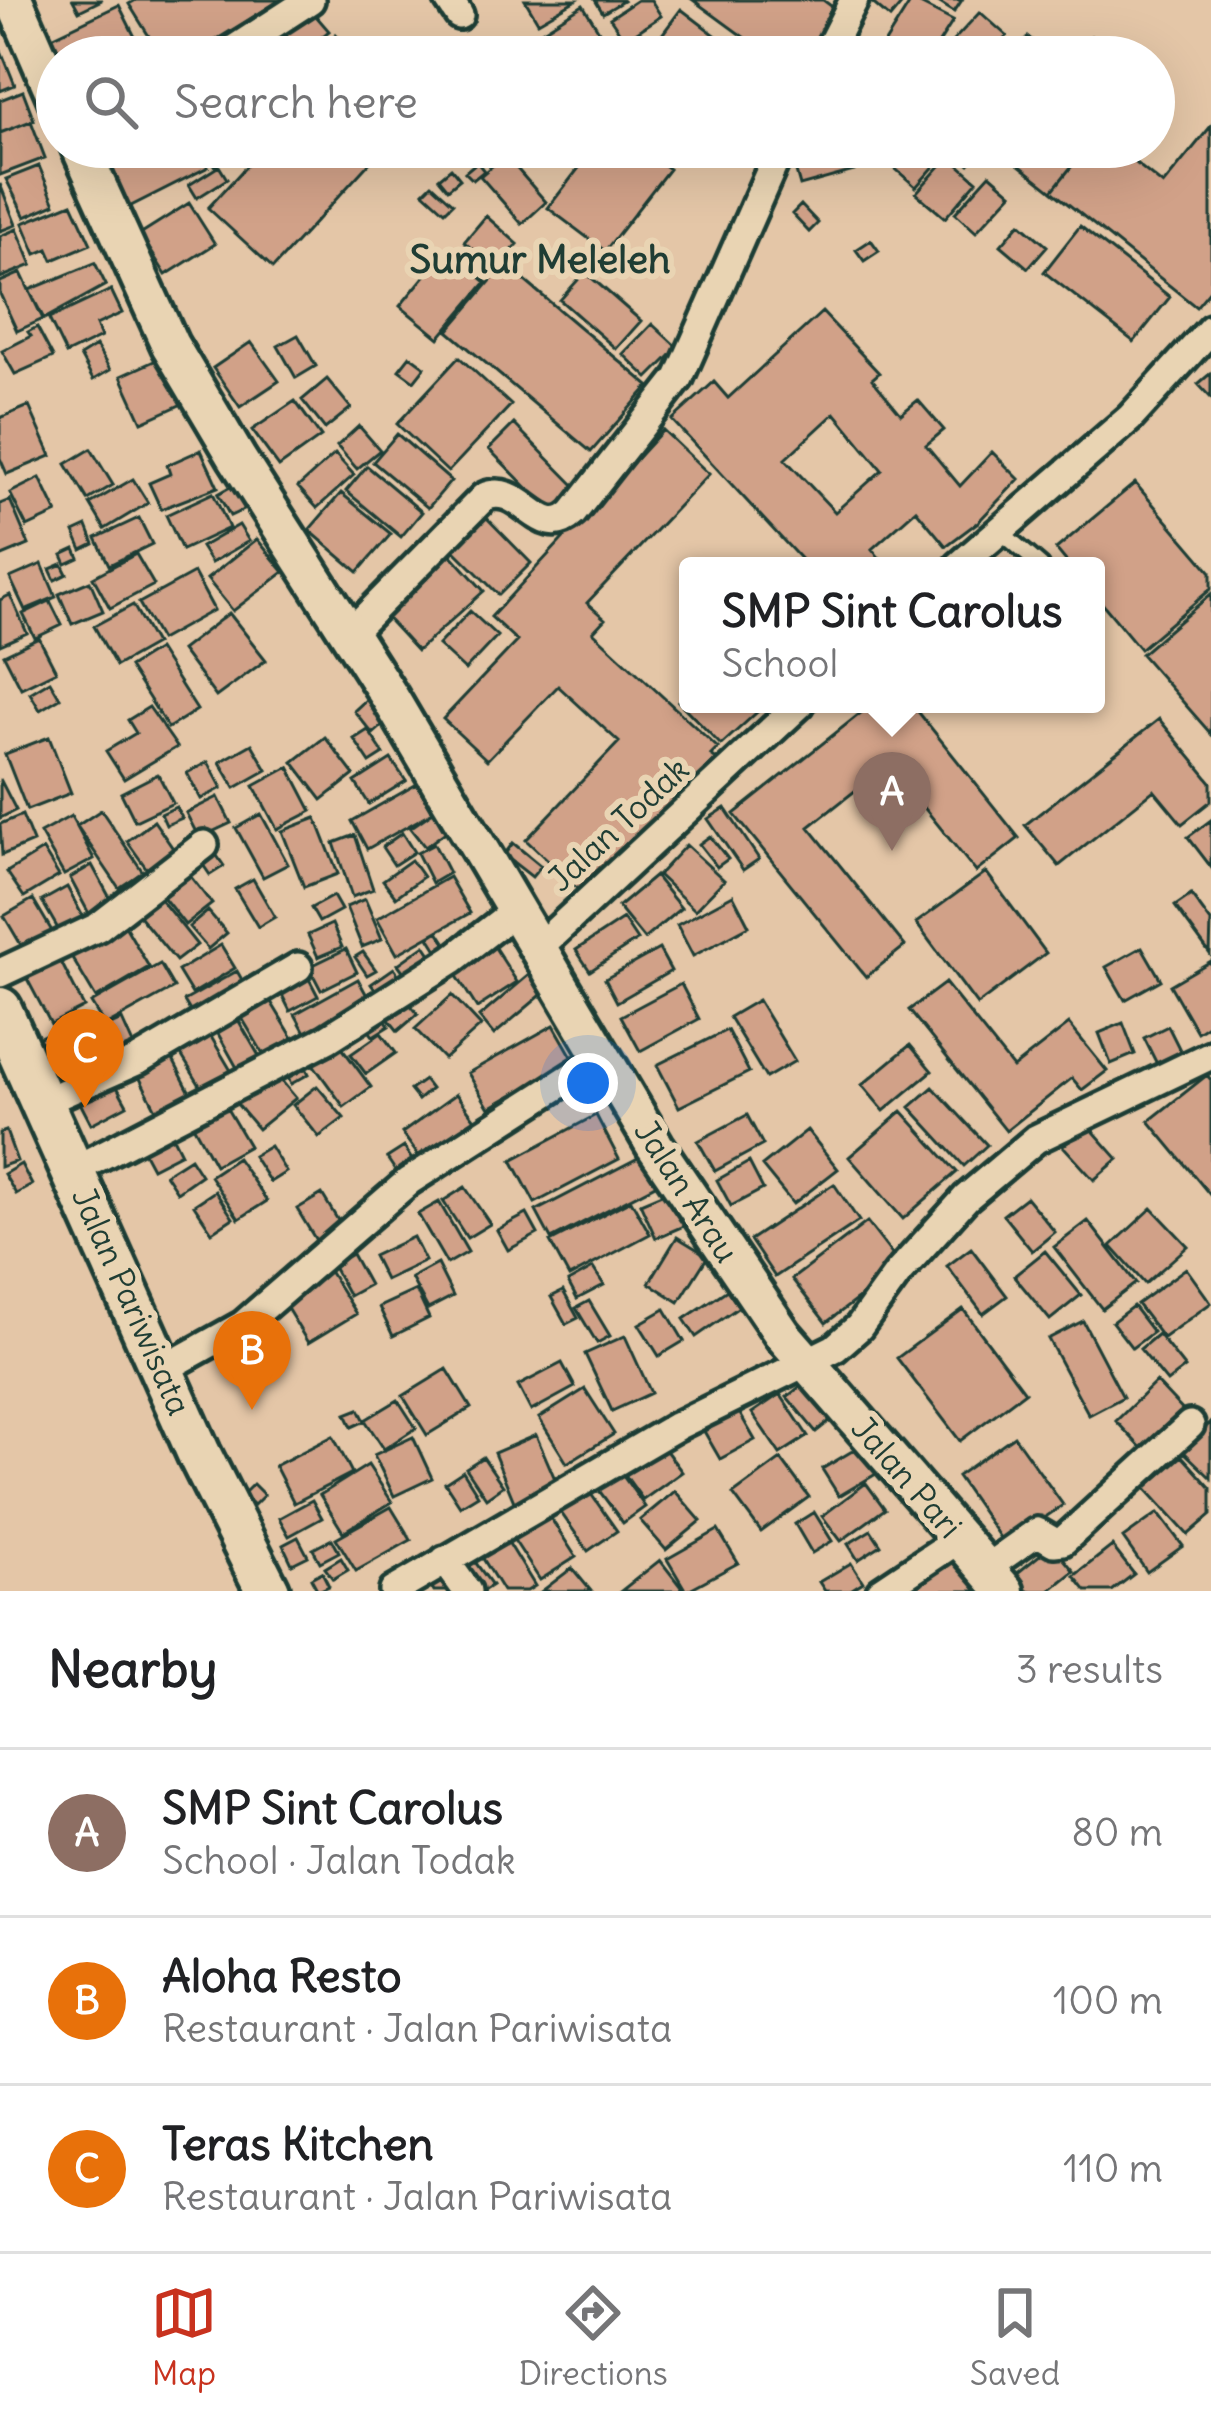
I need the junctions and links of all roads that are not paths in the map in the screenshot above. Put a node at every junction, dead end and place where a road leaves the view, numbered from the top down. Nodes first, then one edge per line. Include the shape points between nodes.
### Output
1 (14, 0) edge
2 (310, 0) edge
3 (854, 0) edge
4 (254, 36) edge
5 (836, 36) edge
6 (36, 51) edge
7 (90, 168) edge
8 (772, 168) edge
9 (1211, 328) edge
10 (1000, 531) junction
11 (970, 557) edge
12 (1030, 557) edge
13 (350, 634) junction
14 (790, 713) edge
15 (204, 844) dead end
16 (516, 910) junction
17 (538, 948) junction
18 (298, 967) dead end
19 (0, 973) edge
20 (0, 1009) edge
21 (1211, 1055) edge
22 (604, 1056) junction
23 (41, 1103) junction
24 (74, 1170) junction
25 (810, 1363) junction
26 (162, 1370) junction
27 (1190, 1425) dead end
28 (959, 1539) junction
29 (445, 1560) junction
30 (995, 1580) edge
31 (268, 1591) edge
32 (394, 1591) edge
33 (467, 1591) edge
34 (881, 1591) edge

1 - 6 street
2 - 4 street
3 - 5 street
7 - 13 street, Jalan Arau via 170,345
8 - 13 street via 679,378 573,513 546,522 509,493 484,496
9 - 10 street via 1130,418
10 - 11 street
10 - 12 lane
13 - 16 street, Jalan Arau
14 - 17 street, Jalan Todak
15 - 19 street via 98,927
16 - 17 street, Jalan Arau
16 - 24 street via 327,1039
17 - 22 street, Jalan Arau
18 - 23 street via 140,1060
20 - 23 main road, Jalan Pariwisata
21 - 25 street via 1036,1139 966,1198 859,1327
22 - 25 street, Jalan Arau via 760,1304
22 - 26 street via 409,1181 243,1324
23 - 24 main road, Jalan Pariwisata
24 - 26 main road, Jalan Pariwisata
25 - 28 street, Jalan Pari
25 - 29 street via 677,1426
26 - 31 main road, Jalan Pariwisata
27 - 30 street via 1063,1540 1037,1532
28 - 30 street, Jalan Pari
28 - 34 street
29 - 32 street
29 - 33 street

